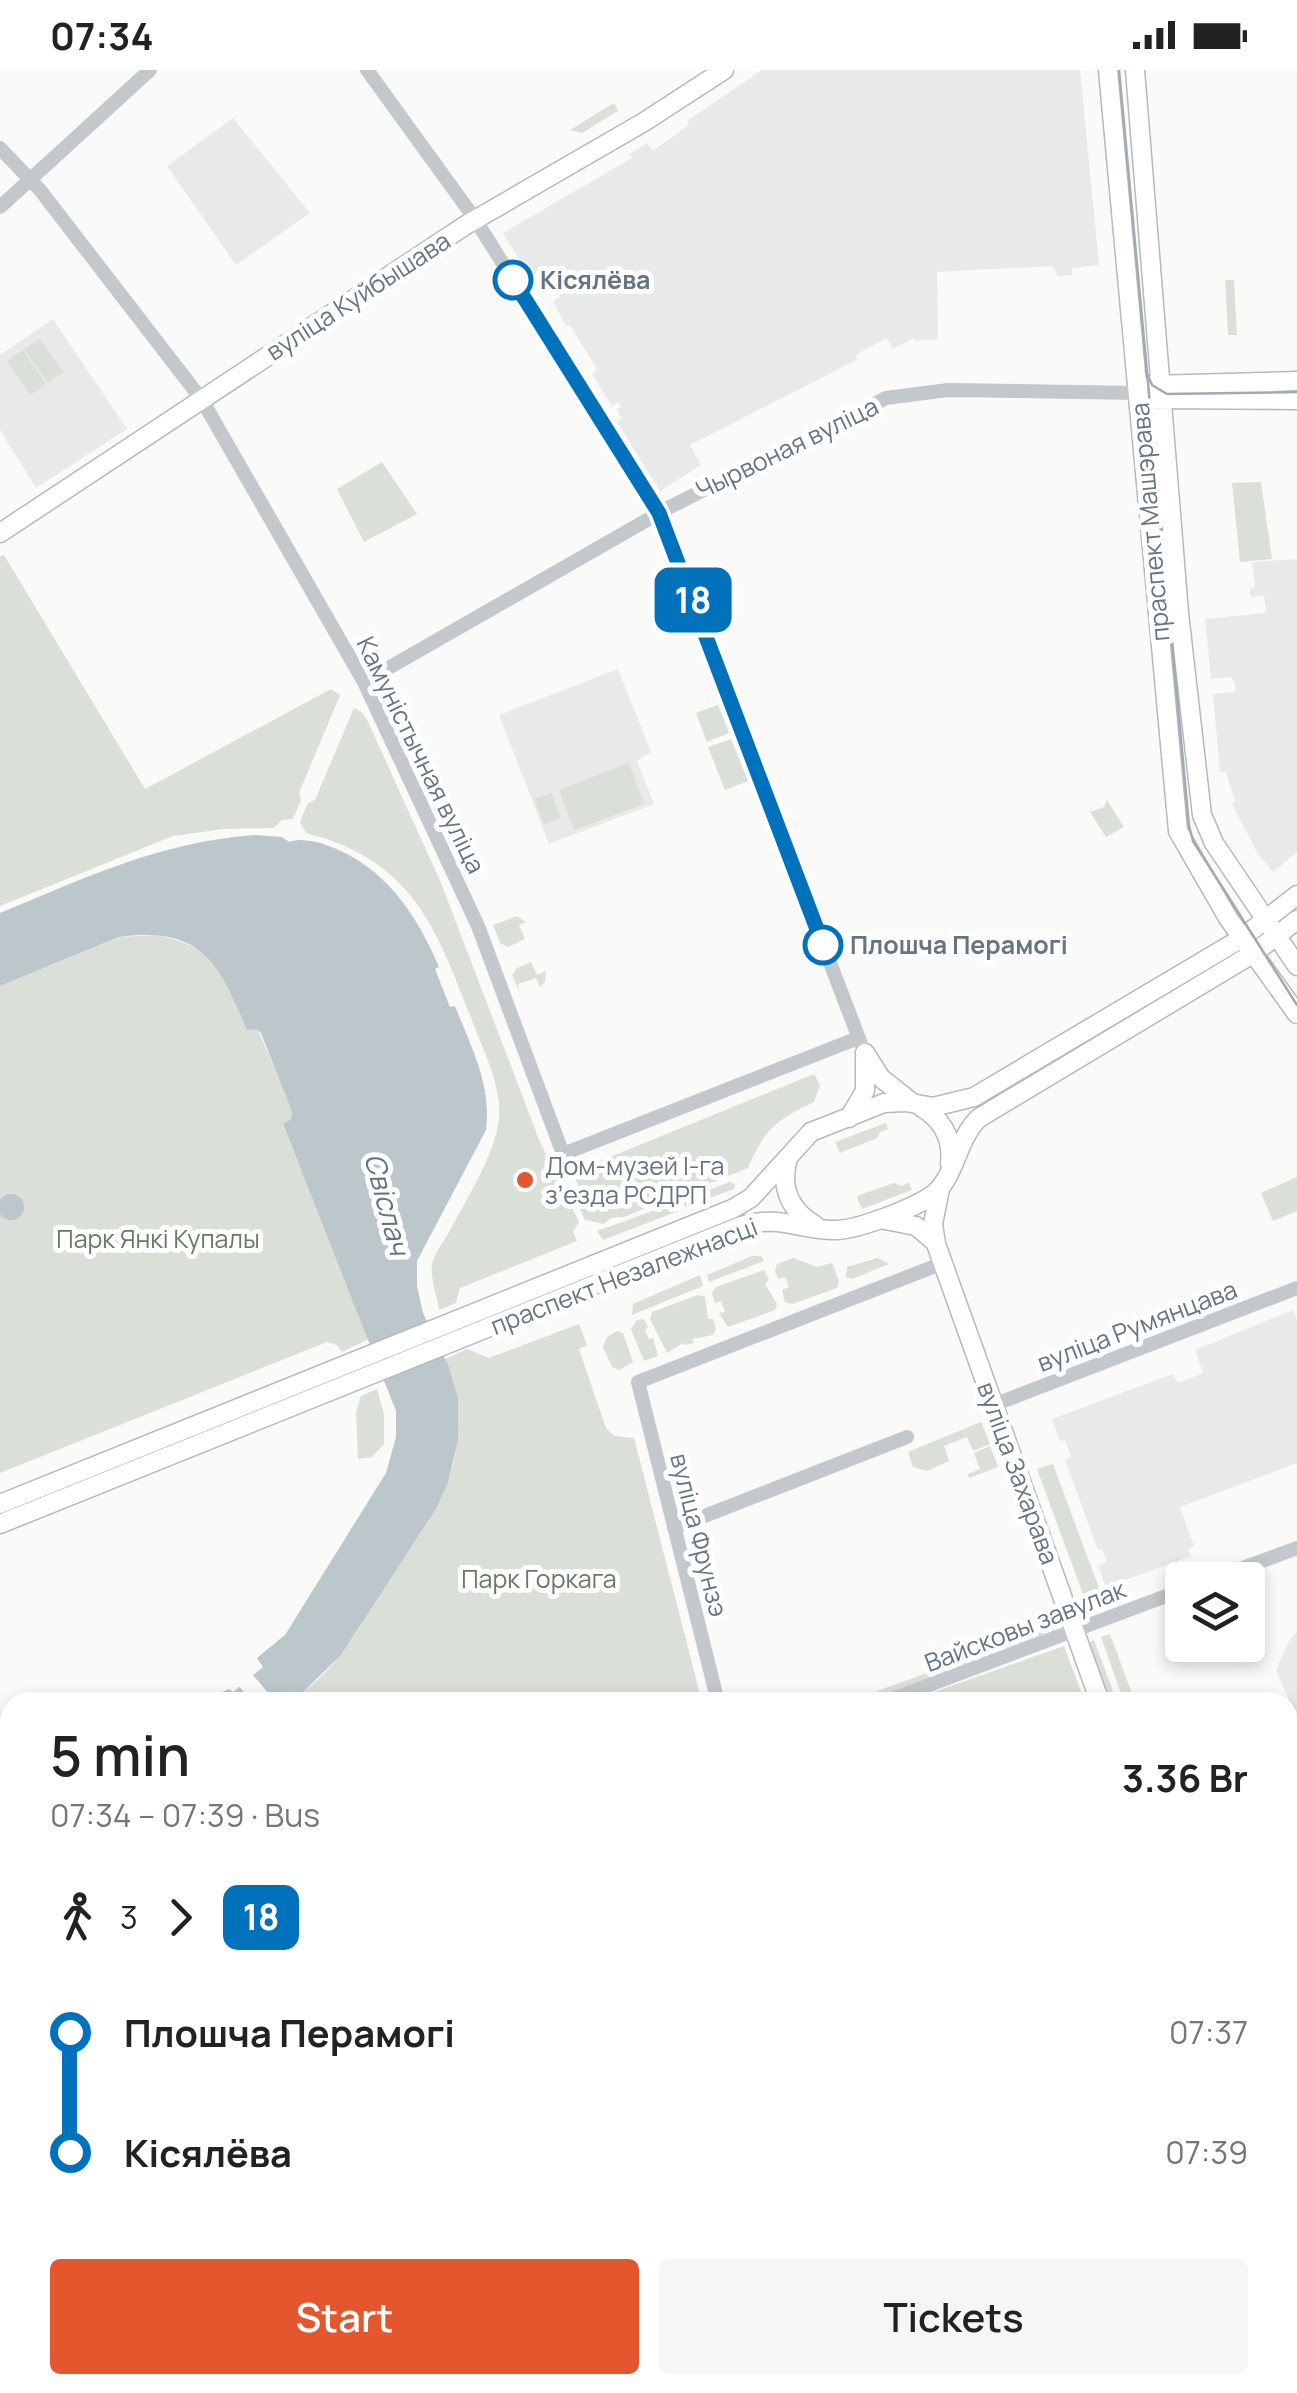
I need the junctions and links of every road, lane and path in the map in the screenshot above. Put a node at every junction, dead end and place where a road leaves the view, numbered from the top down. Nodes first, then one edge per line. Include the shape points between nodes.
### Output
1 (150, 70) edge
2 (367, 70) edge
3 (724, 70) edge
4 (1108, 70) edge
5 (1135, 70) edge
6 (0, 148) edge
7 (31, 180) junction
8 (0, 207) edge
9 (475, 219) junction
10 (1297, 380) edge
11 (1162, 392) junction
12 (1138, 393) junction
13 (202, 400) junction
14 (1297, 400) edge
15 (659, 513) junction
16 (0, 533) edge
17 (364, 682) junction
18 (1189, 699) junction
19 (1166, 700) junction
20 (1297, 895) edge
21 (1297, 920) edge
22 (1271, 929) junction
23 (1248, 945) junction
24 (1297, 966) edge
25 (1297, 1014) edge
26 (861, 1045) junction
27 (918, 1105) junction
28 (849, 1118) junction
29 (792, 1150) junction
30 (945, 1177) junction
31 (879, 1219) junction
32 (820, 1227) junction
33 (936, 1244) junction
34 (943, 1264) junction
35 (1297, 1288) edge
36 (457, 1330) junction
37 (362, 1368) junction
38 (994, 1405) junction
39 (907, 1437) dead end
40 (0, 1504) edge
41 (0, 1524) edge
42 (674, 1528) junction
43 (1297, 1548) edge
44 (1259, 1562) edge
45 (1165, 1597) edge
46 (1075, 1631) junction
47 (715, 1692) edge
48 (911, 1692) edge
49 (1096, 1692) edge

1 - 7 street
2 - 9 street
3 - 9 main road, вуліца Куйбышава
4 - 12 main road, праспект Машэрава
5 - 11 main road, праспект Машэрава
6 - 7 street, Камуністычная вуліца
7 - 8 street
7 - 13 street, Камуністычная вуліца
9 - 13 main road, вуліца Куйбышава
9 - 15 street
10 - 11 main road, Чырвоная вуліца
11 - 12 main road, Чырвоная вуліца
11 - 14 main road, Чырвоная вуліца
11 - 18 main road, праспект Машэрава
12 - 15 street, Чырвоная вуліца via 948,390 886,398
12 - 19 main road, праспект Машэрава
13 - 16 main road, вуліца Куйбышава
13 - 17 street, Камуністычная вуліца
15 - 17 street, Чырвоная вуліца
15 - 26 street
17 - 26 street, Камуністычная вуліца via 472,912 563,1154
18 - 19 main road
18 - 22 main road, праспект Машэрава via 1206,828
19 - 23 main road, праспект Машэрава via 1178,832
20 - 22 main road, праспект Незалежнасці
21 - 22 main road, праспект Незалежнасці
22 - 23 main road, праспект Незалежнасці
22 - 24 main road, праспект Машэрава
23 - 25 main road, праспект Машэрава
23 - 27 main road, праспект Незалежнасці via 974,1097
23 - 30 main road, праспект Незалежнасці via 978,1118
26 - 27 main road via 881,1078
26 - 28 main road via 865,1092
27 - 28 main road, праспект Незалежнасці via 884,1103
27 - 30 main road via 946,1132 951,1152
28 - 29 main road, праспект Незалежнасці via 811,1132
29 - 32 main road via 785,1174 789,1199
29 - 36 main road, праспект Незалежнасці via 732,1210
30 - 31 main road, праспект Незалежнасці via 929,1197
30 - 33 main road via 934,1211
31 - 32 main road, праспект Незалежнасці via 840,1230
31 - 33 main road via 916,1226
32 - 36 main road, праспект Незалежнасці via 750,1224
33 - 34 main road, вуліца Захарава
34 - 38 main road, вуліца Захарава
34 - 42 street, вуліца Фрунзэ via 640,1379
35 - 38 street, вуліца Румянцава
36 - 37 main road, праспект Незалежнасці
37 - 40 main road, праспект Незалежнасці
37 - 41 main road, праспект Незалежнасці
38 - 46 main road, вуліца Захарава
39 - 42 street
42 - 47 street, вуліца Фрунзэ
43 - 44 street
45 - 46 street, Вайсковы завулак
46 - 48 street, Вайсковы завулак
46 - 49 main road, вуліца Захарава

